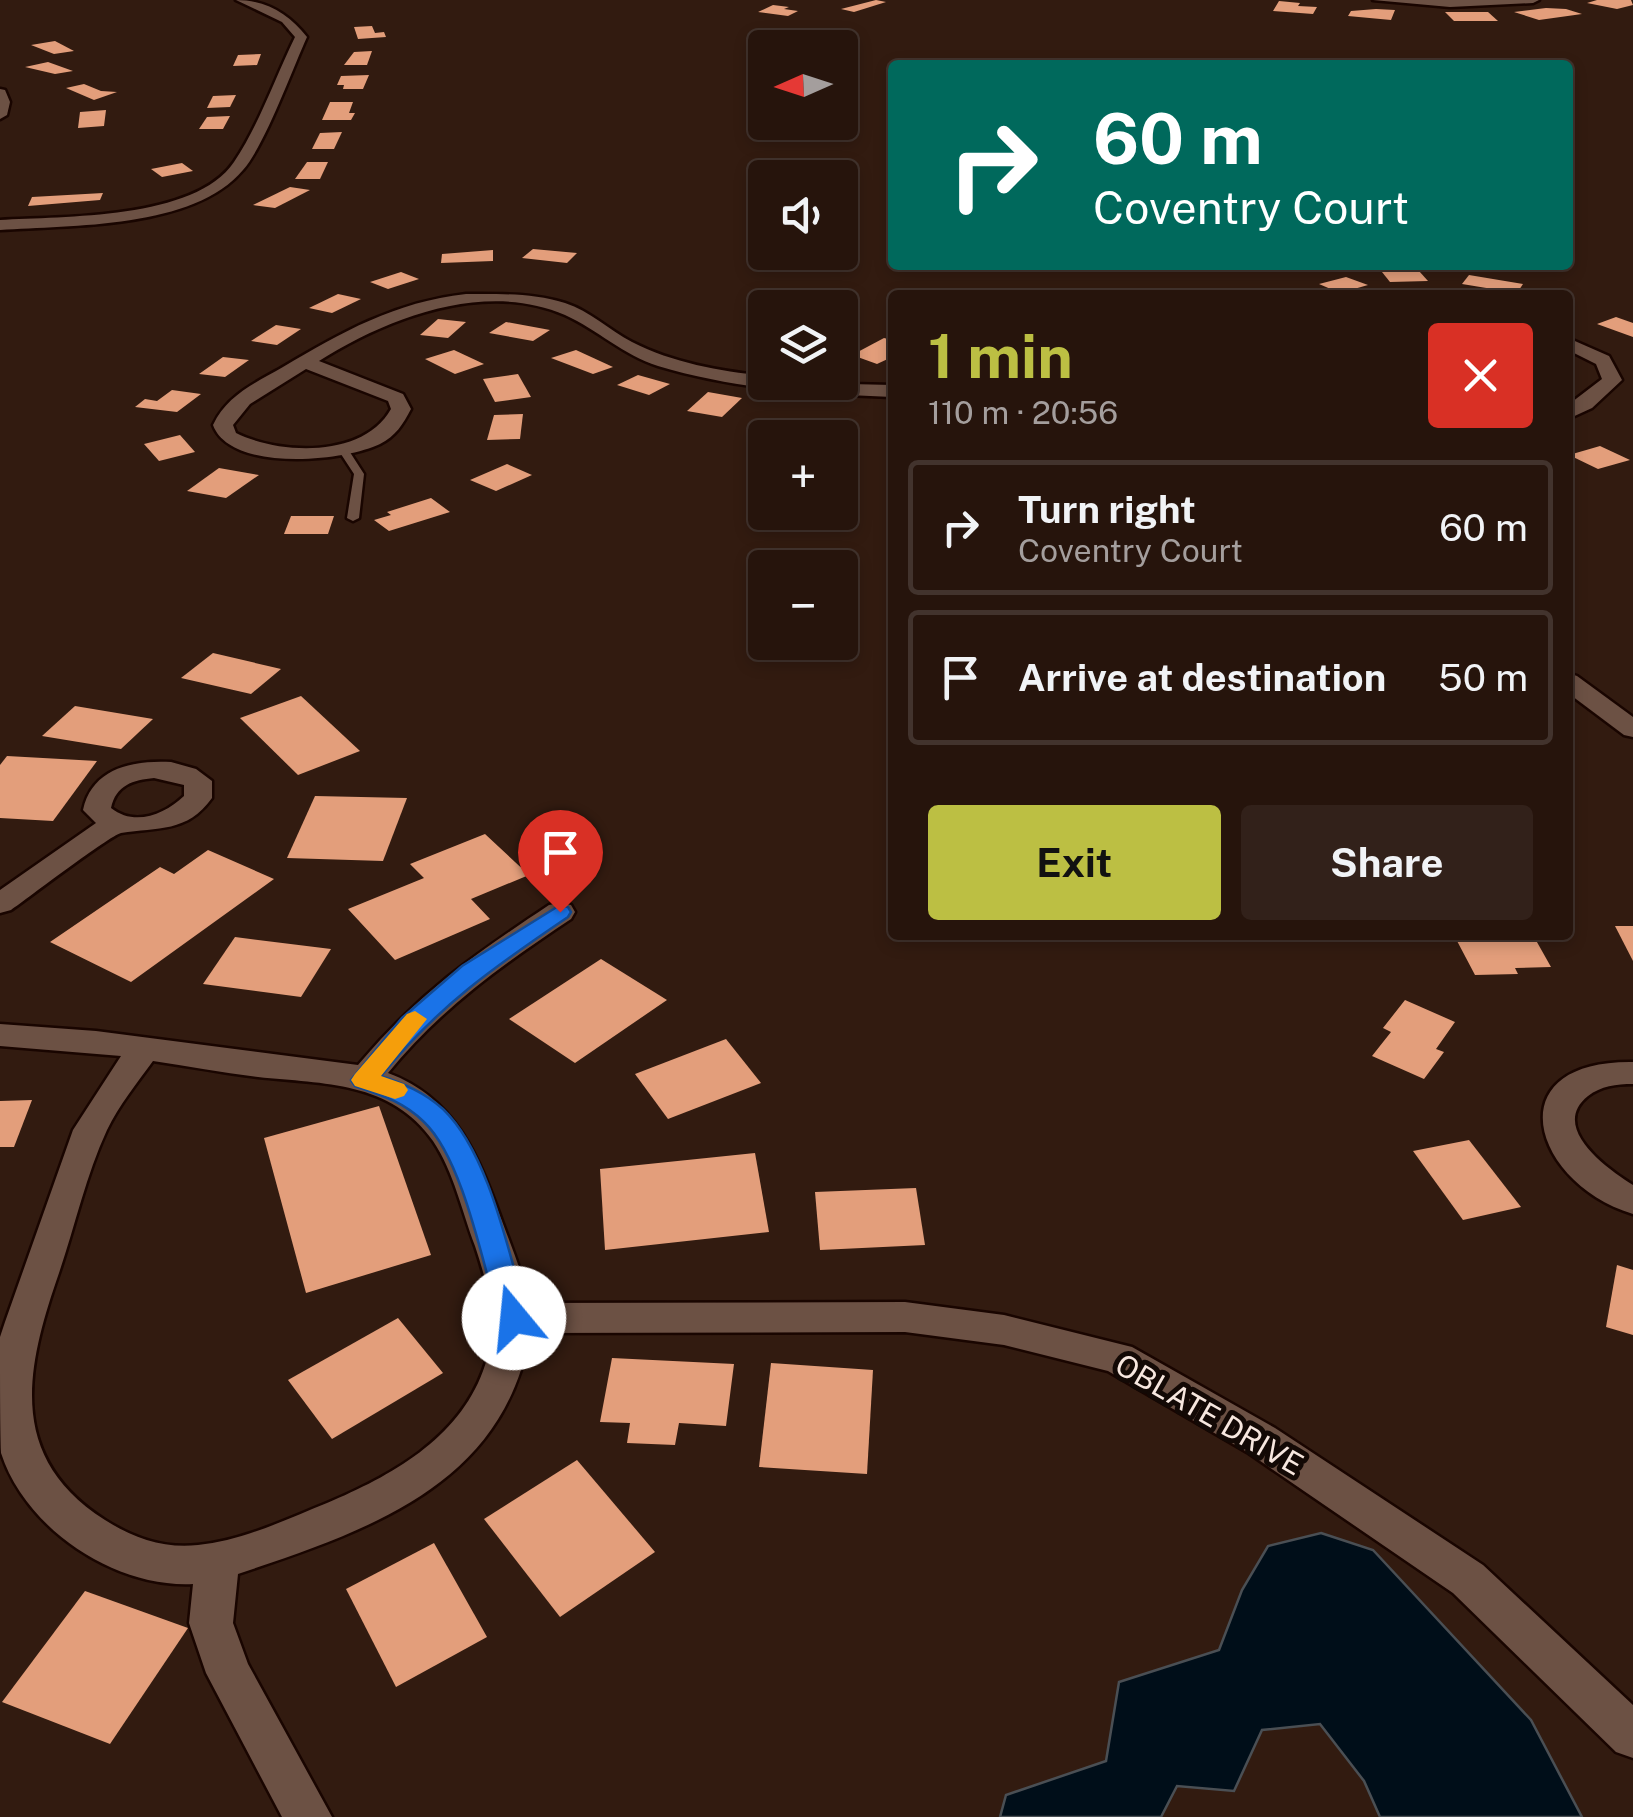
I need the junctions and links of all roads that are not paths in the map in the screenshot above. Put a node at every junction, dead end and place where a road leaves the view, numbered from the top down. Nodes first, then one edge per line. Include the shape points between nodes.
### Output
1 (242, 0) edge
2 (790, 0) edge
3 (819, 0) edge
4 (1379, 0) edge
5 (1533, 0) edge
6 (0, 93) edge
7 (0, 114) edge
8 (0, 224) edge
9 (1573, 346) edge
10 (304, 362) junction
11 (888, 391) edge
12 (1573, 411) edge
13 (342, 448) junction
14 (352, 518) dead end
15 (1573, 685) edge
16 (1633, 729) edge
17 (114, 824) dead end
18 (0, 904) edge
19 (560, 912) dead end
20 (0, 1035) edge
21 (144, 1050) junction
22 (1633, 1073) edge
23 (364, 1080) junction
24 (1633, 1201) edge
25 (514, 1318) junction
26 (9, 1340) edge
27 (217, 1562) junction
28 (1633, 1736) edge
29 (308, 1817) edge

1 - 8 street via 286,18 301,37 226,182 190,200 138,212
2 - 3 street
4 - 5 street
6 - 7 street
9 - 12 street via 1604,361 1612,380
10 - 11 street via 395,310 455,299 506,299 572,312 626,346 712,374
10 - 13 street via 380,389 400,403 392,427
10 - 13 street via 234,407 224,430 263,451
13 - 14 lane via 359,474
15 - 16 street
17 - 18 street
19 - 23 street via 410,1023
20 - 21 street
21 - 23 street
21 - 26 street via 90,1131
22 - 24 street via 1594,1078 1571,1090 1559,1109 1559,1132 1592,1178
23 - 25 street via 404,1093 436,1117 467,1166
25 - 27 street via 486,1412 420,1478 363,1509
25 - 28 street, OBLATE DRIVE via 905,1317 1004,1330 1118,1358 1261,1440 1468,1579
26 - 27 street via 13,1427 22,1464 46,1501 114,1547 169,1564
27 - 29 street via 211,1623 229,1673

